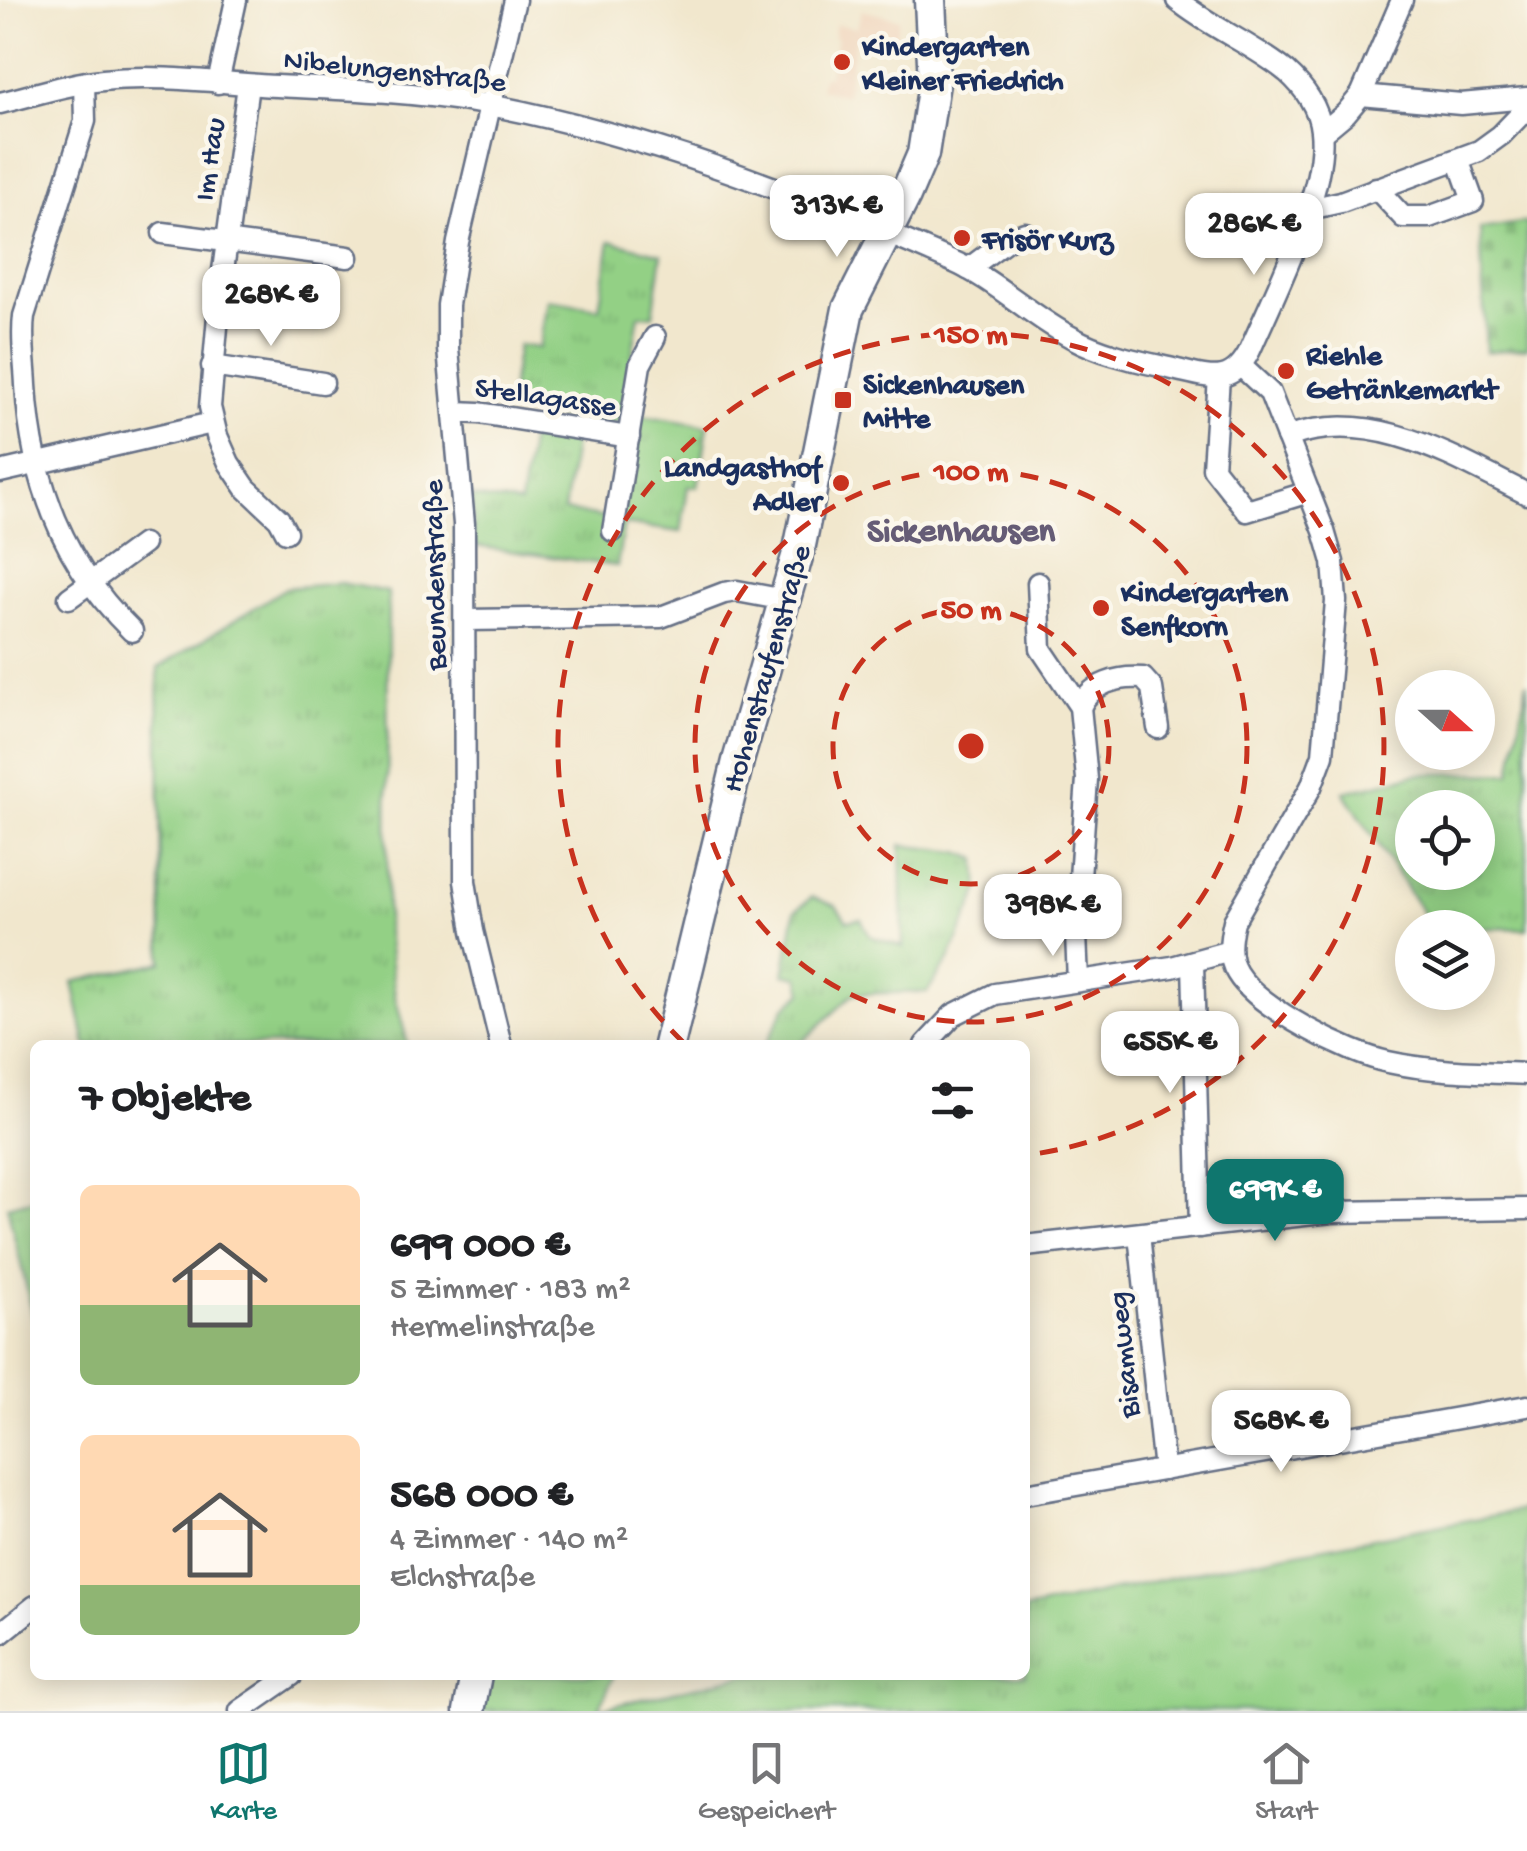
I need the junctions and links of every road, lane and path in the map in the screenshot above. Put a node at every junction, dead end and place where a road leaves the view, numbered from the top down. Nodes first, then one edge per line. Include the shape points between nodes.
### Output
1 (236, 0) edge
2 (515, 0) edge
3 (930, 0) edge
4 (1177, 0) edge
5 (1402, 0) edge
6 (84, 83) junction
7 (218, 83) junction
8 (248, 85) junction
9 (1361, 95) junction
10 (1527, 98) edge
11 (0, 102) edge
12 (491, 106) junction
13 (1527, 108) edge
14 (1320, 126) junction
15 (1458, 160) junction
16 (1376, 188) junction
17 (1309, 208) junction
18 (1025, 232) dead end
19 (162, 233) dead end
20 (884, 236) junction
21 (226, 241) junction
22 (348, 257) dead end
23 (968, 268) junction
24 (654, 337) dead end
25 (212, 366) junction
26 (1242, 367) junction
27 (1219, 377) junction
28 (323, 382) dead end
29 (456, 412) junction
30 (212, 423) junction
31 (629, 437) junction
32 (1287, 437) junction
33 (36, 464) junction
34 (0, 472) edge
35 (1309, 492) junction
36 (1527, 494) edge
37 (614, 531) dead end
38 (286, 532) dead end
39 (143, 544) dead end
40 (1038, 583) dead end
41 (89, 584) junction
42 (69, 598) dead end
43 (785, 600) junction
44 (466, 620) junction
45 (132, 632) dead end
46 (1080, 707) junction
47 (1158, 728) dead end
48 (1230, 951) junction
49 (1192, 963) junction
50 (1078, 981) junction
51 (500, 1040) edge
52 (670, 1040) edge
53 (929, 1040) edge
54 (1527, 1074) edge
55 (1527, 1209) edge
56 (1200, 1227) junction
57 (1139, 1234) junction
58 (1030, 1245) edge
59 (1527, 1406) edge
60 (1164, 1470) junction
61 (1030, 1493) edge
62 (30, 1610) edge
63 (0, 1634) edge
64 (285, 1680) edge
65 (475, 1680) edge
66 (240, 1711) edge
67 (469, 1711) edge

1 - 7 street
2 - 12 street, Beundenstraße
3 - 20 street, Hohenstaufenstraße via 931,117 923,154
4 - 14 street via 1286,72 1314,105
5 - 9 street
6 - 7 street, Nibelungenstraße
6 - 11 street, Nibelungenstraße
6 - 33 street via 84,121 24,316
7 - 8 street, Nibelungenstraße
8 - 12 street, Nibelungenstraße
8 - 21 street, Im Hau
9 - 10 street via 1461,104
9 - 14 street via 1346,113
12 - 20 street, Nibelungenstraße via 671,150
12 - 29 street, Beundenstraße via 450,283 448,349
13 - 15 street via 1490,144
14 - 17 street
15 - 16 street
15 - 16 street via 1473,201 1443,212 1403,217
16 - 17 street
17 - 26 street
18 - 23 street
19 - 21 street, Im Hau
20 - 23 street, Nibelungenstraße
20 - 43 street, Hohenstaufenstraße via 848,309
21 - 22 street, Im Hau
21 - 25 street, Im Hau
23 - 27 street, Nibelungenstraße via 1090,346
24 - 31 street, Stellagasse via 640,365
25 - 28 street
25 - 30 street, Im Hau
26 - 27 street
26 - 32 street via 1270,393
27 - 35 street via 1216,474 1247,511
29 - 31 street, Stellagasse
29 - 44 street, Beundenstraße
30 - 33 street
30 - 38 street, Im Hau via 236,476
31 - 37 street, Stellagasse
32 - 35 street
32 - 36 street via 1330,428 1391,431
33 - 34 street
33 - 41 street via 52,514
35 - 48 street via 1335,576 1325,742 1310,787 1234,921
39 - 41 street
40 - 46 street via 1041,648
41 - 42 street
41 - 45 street
43 - 44 street via 737,592 660,617
43 - 52 street, Hohenstaufenstraße
44 - 51 street, Beundenstraße via 465,881
46 - 47 street via 1100,685 1143,678 1152,688
46 - 50 street via 1087,779
48 - 49 street
48 - 54 street via 1237,974 1264,999 1353,1052 1412,1066
49 - 50 street
49 - 56 street
50 - 53 street via 978,1000
55 - 56 street via 1332,1212
56 - 57 street
57 - 58 street
57 - 60 street, Bisamweg
59 - 60 street
60 - 61 street
62 - 63 street
64 - 66 street
65 - 67 street

